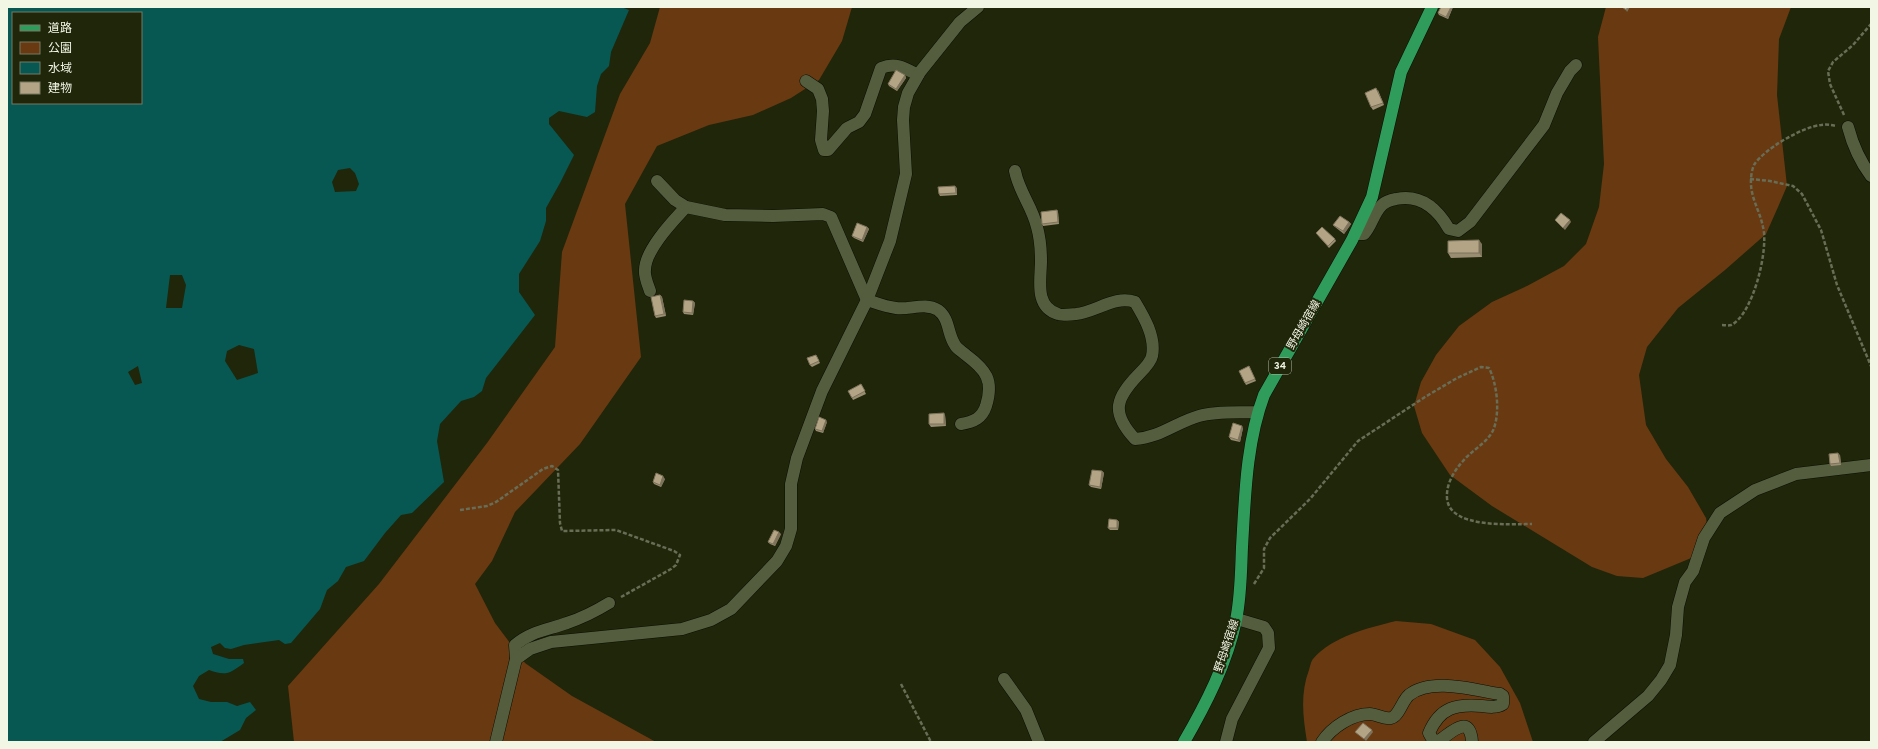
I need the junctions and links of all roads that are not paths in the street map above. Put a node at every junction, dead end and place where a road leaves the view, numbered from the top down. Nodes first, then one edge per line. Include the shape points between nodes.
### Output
1 (978, 7) edge
2 (1432, 7) edge
3 (1576, 65) dead end
4 (918, 75) junction
5 (806, 81) dead end
6 (1848, 127) road end
7 (1015, 171) dead end
8 (1871, 176) edge
9 (657, 181) dead end
10 (686, 207) junction
11 (1355, 234) junction
12 (650, 291) dead end
13 (867, 300) junction
14 (1258, 412) junction
15 (961, 424) dead end
16 (1871, 465) edge
17 (609, 603) road end
18 (1237, 619) junction
19 (516, 659) junction
20 (1004, 679) dead end
21 (496, 742) edge
22 (1039, 742) edge
23 (1184, 742) edge
24 (1226, 742) edge
25 (1322, 742) edge
26 (1434, 742) edge
27 (1437, 742) edge
28 (1472, 742) edge
29 (1594, 742) edge

1 - 4 street via 960,22
2 - 11 main road, 野母崎宿線 / 34 via 1401,72 1372,197
3 - 11 street via 1557,92 1544,125 1470,222 1458,230 1449,229 1438,212 1428,204 1417,199 1403,198 1382,205 1364,234
4 - 5 street via 901,66 881,68 865,114 859,122 847,128 828,150 824,150 821,140 822,99 818,89
4 - 13 street via 904,107 906,174 890,241
6 - 8 street via 1852,146
7 - 14 street via 1019,188 1032,210 1037,228 1040,243 1039,287 1041,298 1048,309 1058,315 1077,314 1128,299 1134,302 1149,328 1152,357 1124,390 1118,405 1125,426 1135,439 1159,434 1200,416
9 - 10 street via 675,200
10 - 12 street via 670,225 646,263 644,271
10 - 13 street via 725,214 824,214 831,217
11 - 14 main road, 野母崎宿線 / 34 via 1264,395
13 - 15 street via 895,308 930,307 945,317 955,346 985,372 989,380 989,395 980,417
13 - 19 street via 822,391 797,458 791,484 791,529 786,546 777,561 748,593 731,609 711,620 682,629 551,642 530,649
14 - 18 main road, 野母崎宿線 / 34 via 1251,444
16 - 29 street via 1796,474 1755,490 1720,513 1704,538 1693,571 1685,582 1678,607 1670,665 1648,696
17 - 19 street via 583,617 524,637 516,645
18 - 23 main road, 野母崎宿線 / 34 via 1218,674
18 - 24 street via 1264,627 1268,633 1269,648 1232,719
19 - 21 street
20 - 22 street via 1026,710
25 - 26 street via 1329,732 1340,724 1364,715 1372,714 1389,719 1395,716 1405,698 1425,686 1473,689 1503,696 1503,704 1497,707 1459,705 1446,710 1433,723 1429,733
27 - 28 street via 1458,728 1467,730 1472,736

